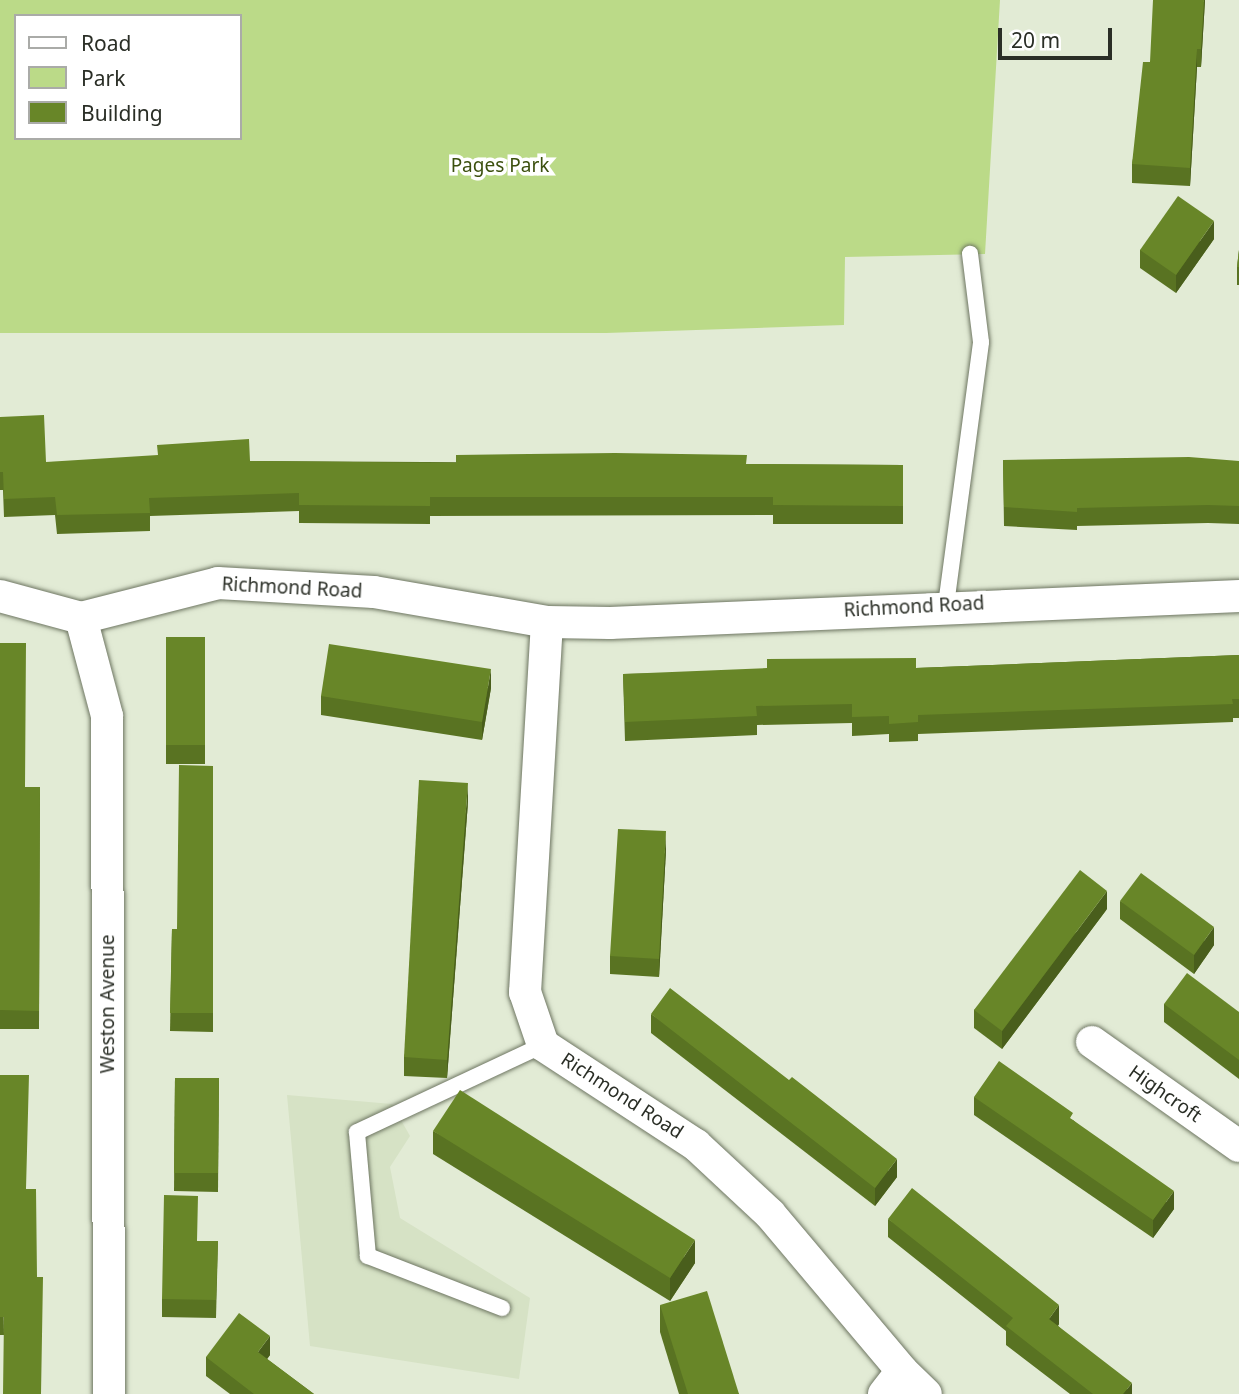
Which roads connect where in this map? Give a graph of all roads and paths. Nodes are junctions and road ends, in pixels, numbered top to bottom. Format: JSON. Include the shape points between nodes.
{"nodes":[{"id":1,"x":970,"y":254,"type":"dead end"},
{"id":2,"x":0,"y":596,"type":"edge"},
{"id":3,"x":1239,"y":596,"type":"edge"},
{"id":4,"x":946,"y":605,"type":"junction"},
{"id":5,"x":81,"y":618,"type":"junction"},
{"id":6,"x":547,"y":622,"type":"junction"},
{"id":7,"x":1092,"y":1042,"type":"dead end"},
{"id":8,"x":543,"y":1045,"type":"junction"},
{"id":9,"x":1239,"y":1146,"type":"edge"},
{"id":10,"x":502,"y":1308,"type":"dead end"},
{"id":11,"x":893,"y":1383,"type":"edge"},
{"id":12,"x":116,"y":1388,"type":"edge"},
{"id":13,"x":926,"y":1394,"type":"edge"}],
"edges":[{"from":1,"to":4,"type":"lane","via":[[981,342]]},
{"from":2,"to":5,"type":"street","name":"Richmond Road"},
{"from":3,"to":4,"type":"street","name":"Richmond Road"},
{"from":4,"to":6,"type":"street","name":"Richmond Road","via":[[610,623]]},
{"from":5,"to":6,"type":"street","name":"Richmond Road","via":[[218,583],[374,592]]},
{"from":5,"to":12,"type":"street","name":"Weston Avenue","via":[[107,716]]},
{"from":6,"to":8,"type":"street","name":"Richmond Road","via":[[525,992]]},
{"from":7,"to":9,"type":"street","name":"Highcroft"},
{"from":8,"to":10,"type":"lane","via":[[357,1132],[368,1256]]},
{"from":8,"to":11,"type":"street","name":"Richmond Road","via":[[696,1145],[770,1214]]},
{"from":11,"to":13,"type":"street","name":"Richmond Road"}]}
